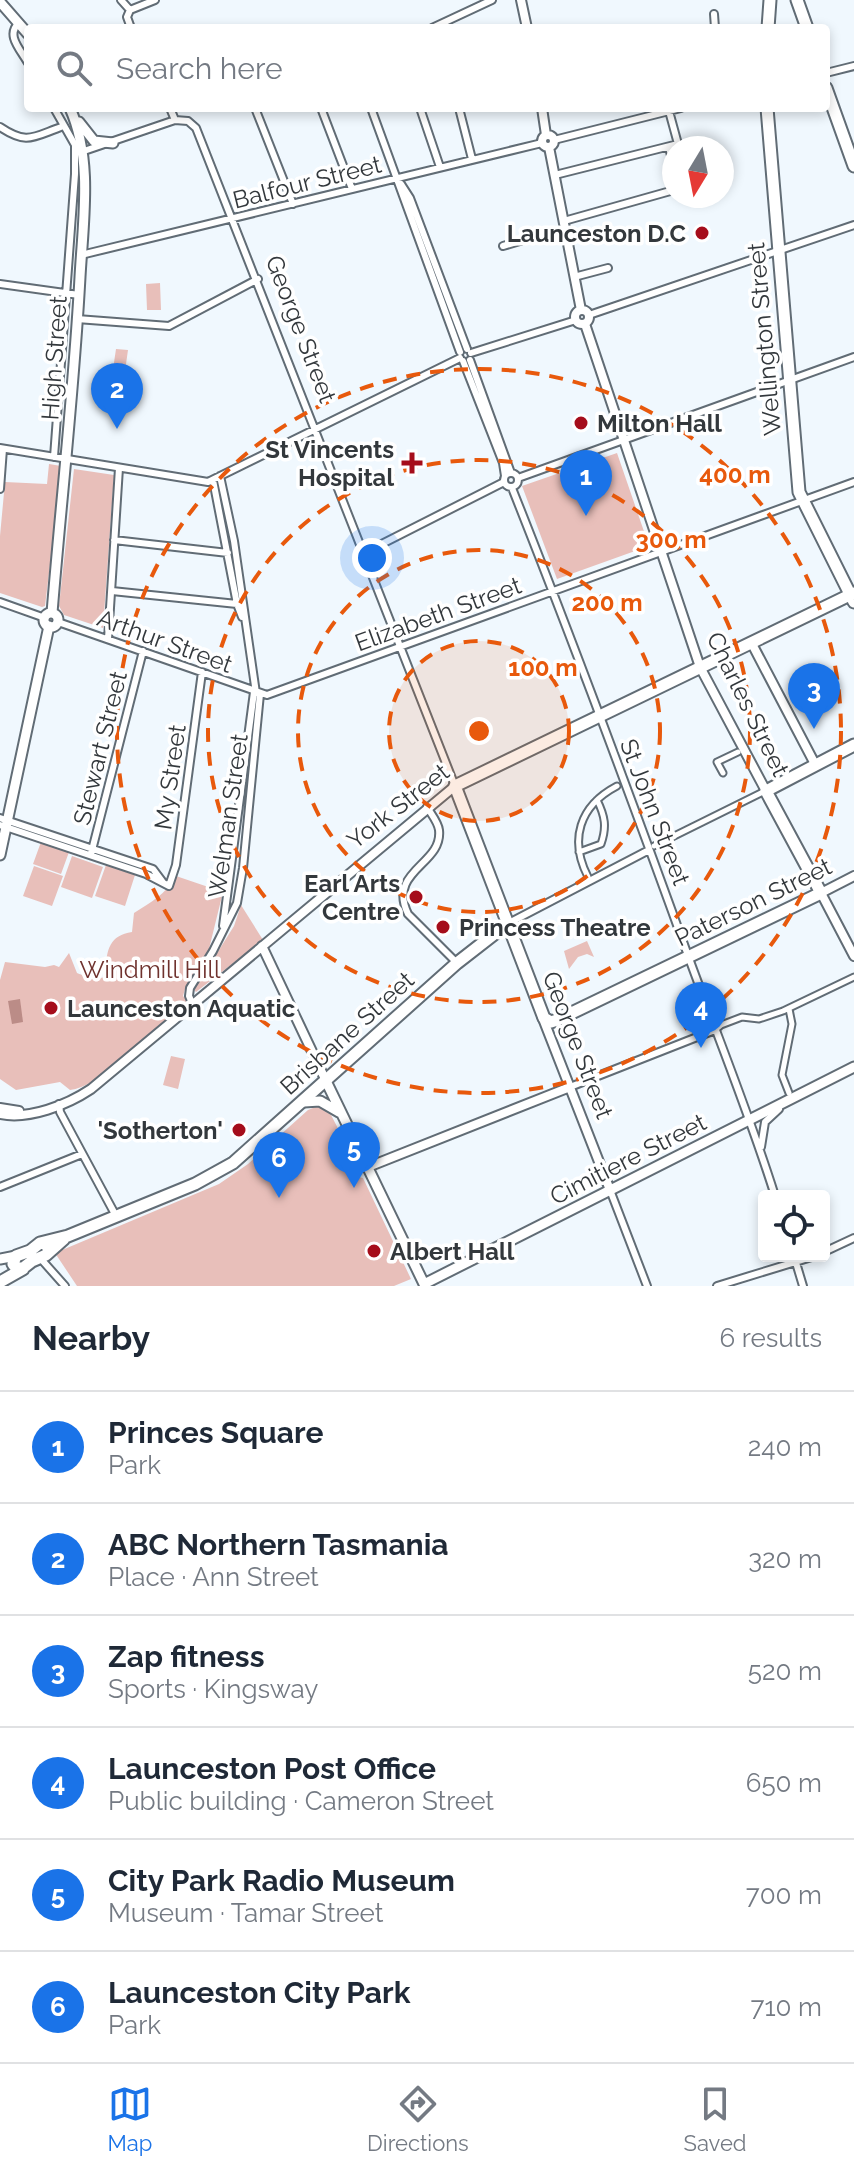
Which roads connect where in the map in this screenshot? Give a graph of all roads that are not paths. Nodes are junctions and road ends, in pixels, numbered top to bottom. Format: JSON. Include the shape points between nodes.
{"nodes":[{"id":1,"x":121,"y":0,"type":"edge"},
{"id":2,"x":155,"y":0,"type":"edge"},
{"id":3,"x":492,"y":0,"type":"edge"},
{"id":4,"x":521,"y":0,"type":"edge"},
{"id":5,"x":770,"y":0,"type":"edge"},
{"id":6,"x":797,"y":0,"type":"edge"},
{"id":7,"x":0,"y":1,"type":"edge"},
{"id":8,"x":130,"y":10,"type":"junction"},
{"id":9,"x":714,"y":14,"type":"dead end"},
{"id":10,"x":19,"y":23,"type":"junction"},
{"id":11,"x":130,"y":24,"type":"edge"},
{"id":12,"x":441,"y":24,"type":"edge"},
{"id":13,"x":526,"y":24,"type":"edge"},
{"id":14,"x":715,"y":24,"type":"edge"},
{"id":15,"x":768,"y":24,"type":"edge"},
{"id":16,"x":806,"y":24,"type":"edge"},
{"id":17,"x":24,"y":29,"type":"edge"},
{"id":18,"x":24,"y":56,"type":"edge"},
{"id":19,"x":854,"y":66,"type":"edge"},
{"id":20,"x":830,"y":72,"type":"edge"},
{"id":21,"x":830,"y":99,"type":"edge"},
{"id":22,"x":56,"y":112,"type":"edge"},
{"id":23,"x":72,"y":112,"type":"edge"},
{"id":24,"x":172,"y":112,"type":"edge"},
{"id":25,"x":257,"y":112,"type":"edge"},
{"id":26,"x":323,"y":112,"type":"edge"},
{"id":27,"x":373,"y":112,"type":"edge"},
{"id":28,"x":421,"y":112,"type":"edge"},
{"id":29,"x":460,"y":112,"type":"edge"},
{"id":30,"x":543,"y":112,"type":"edge"},
{"id":31,"x":665,"y":112,"type":"edge"},
{"id":32,"x":669,"y":112,"type":"edge"},
{"id":33,"x":767,"y":112,"type":"edge"},
{"id":34,"x":175,"y":120,"type":"junction"},
{"id":35,"x":64,"y":126,"type":"junction"},
{"id":36,"x":0,"y":127,"type":"edge"},
{"id":37,"x":676,"y":136,"type":"edge"},
{"id":38,"x":548,"y":141,"type":"junction"},
{"id":39,"x":113,"y":143,"type":"junction"},
{"id":40,"x":662,"y":149,"type":"edge"},
{"id":41,"x":84,"y":151,"type":"junction"},
{"id":42,"x":472,"y":159,"type":"junction"},
{"id":43,"x":854,"y":166,"type":"edge"},
{"id":44,"x":440,"y":167,"type":"junction"},
{"id":45,"x":555,"y":175,"type":"junction"},
{"id":46,"x":398,"y":177,"type":"junction"},
{"id":47,"x":352,"y":189,"type":"junction"},
{"id":48,"x":662,"y":193,"type":"edge"},
{"id":49,"x":293,"y":204,"type":"junction"},
{"id":50,"x":234,"y":219,"type":"junction"},
{"id":51,"x":564,"y":221,"type":"junction"},
{"id":52,"x":854,"y":225,"type":"edge"},
{"id":53,"x":520,"y":241,"type":"dead end"},
{"id":54,"x":503,"y":246,"type":"dead end"},
{"id":55,"x":779,"y":251,"type":"junction"},
{"id":56,"x":81,"y":255,"type":"junction"},
{"id":57,"x":608,"y":268,"type":"dead end"},
{"id":58,"x":574,"y":277,"type":"junction"},
{"id":59,"x":258,"y":279,"type":"junction"},
{"id":60,"x":0,"y":284,"type":"edge"},
{"id":61,"x":66,"y":293,"type":"junction"},
{"id":62,"x":79,"y":295,"type":"junction"},
{"id":63,"x":583,"y":317,"type":"junction"},
{"id":64,"x":77,"y":319,"type":"junction"},
{"id":65,"x":465,"y":356,"type":"junction"},
{"id":66,"x":854,"y":357,"type":"edge"},
{"id":67,"x":789,"y":380,"type":"junction"},
{"id":68,"x":316,"y":429,"type":"junction"},
{"id":69,"x":624,"y":439,"type":"junction"},
{"id":70,"x":2,"y":448,"type":"edge"},
{"id":71,"x":54,"y":457,"type":"junction"},
{"id":72,"x":68,"y":459,"type":"junction"},
{"id":73,"x":119,"y":468,"type":"junction"},
{"id":74,"x":220,"y":476,"type":"junction"},
{"id":75,"x":509,"y":477,"type":"junction"},
{"id":76,"x":213,"y":480,"type":"junction"},
{"id":77,"x":854,"y":482,"type":"edge"},
{"id":78,"x":0,"y":489,"type":"edge"},
{"id":79,"x":802,"y":501,"type":"junction"},
{"id":80,"x":114,"y":540,"type":"junction"},
{"id":81,"x":662,"y":551,"type":"junction"},
{"id":82,"x":228,"y":553,"type":"junction"},
{"id":83,"x":364,"y":553,"type":"junction"},
{"id":84,"x":112,"y":591,"type":"junction"},
{"id":85,"x":553,"y":591,"type":"junction"},
{"id":86,"x":853,"y":596,"type":"edge"},
{"id":87,"x":0,"y":602,"type":"edge"},
{"id":88,"x":237,"y":604,"type":"junction"},
{"id":89,"x":51,"y":620,"type":"junction"},
{"id":90,"x":246,"y":629,"type":"junction"},
{"id":91,"x":108,"y":639,"type":"junction"},
{"id":92,"x":751,"y":642,"type":"junction"},
{"id":93,"x":401,"y":647,"type":"junction"},
{"id":94,"x":143,"y":651,"type":"junction"},
{"id":95,"x":700,"y":667,"type":"junction"},
{"id":96,"x":202,"y":672,"type":"junction"},
{"id":97,"x":257,"y":693,"type":"junction"},
{"id":98,"x":599,"y":717,"type":"junction"},
{"id":99,"x":854,"y":745,"type":"edge"},
{"id":100,"x":738,"y":752,"type":"dead end"},
{"id":101,"x":815,"y":764,"type":"junction"},
{"id":102,"x":723,"y":773,"type":"dead end"},
{"id":103,"x":455,"y":786,"type":"junction"},
{"id":104,"x":617,"y":786,"type":"dead end"},
{"id":105,"x":766,"y":791,"type":"junction"},
{"id":106,"x":597,"y":800,"type":"junction"},
{"id":107,"x":427,"y":807,"type":"junction"},
{"id":108,"x":8,"y":823,"type":"edge"},
{"id":109,"x":652,"y":848,"type":"junction"},
{"id":110,"x":92,"y":852,"type":"junction"},
{"id":111,"x":579,"y":852,"type":"junction"},
{"id":112,"x":0,"y":855,"type":"edge"},
{"id":113,"x":854,"y":876,"type":"edge"},
{"id":114,"x":588,"y":877,"type":"dead end"},
{"id":115,"x":821,"y":893,"type":"junction"},
{"id":116,"x":507,"y":924,"type":"junction"},
{"id":117,"x":262,"y":946,"type":"junction"},
{"id":118,"x":854,"y":956,"type":"edge"},
{"id":119,"x":689,"y":958,"type":"junction"},
{"id":120,"x":457,"y":963,"type":"junction"},
{"id":121,"x":854,"y":977,"type":"edge"},
{"id":122,"x":192,"y":1003,"type":"junction"},
{"id":123,"x":789,"y":1009,"type":"junction"},
{"id":124,"x":542,"y":1015,"type":"junction"},
{"id":125,"x":557,"y":1020,"type":"junction"},
{"id":126,"x":715,"y":1030,"type":"junction"},
{"id":127,"x":551,"y":1039,"type":"junction"},
{"id":128,"x":854,"y":1067,"type":"edge"},
{"id":129,"x":326,"y":1081,"type":"junction"},
{"id":130,"x":570,"y":1087,"type":"junction"},
{"id":131,"x":788,"y":1097,"type":"junction"},
{"id":132,"x":304,"y":1102,"type":"junction"},
{"id":133,"x":59,"y":1104,"type":"junction"},
{"id":134,"x":0,"y":1108,"type":"edge"},
{"id":135,"x":0,"y":1114,"type":"edge"},
{"id":136,"x":344,"y":1117,"type":"junction"},
{"id":137,"x":751,"y":1120,"type":"junction"},
{"id":138,"x":760,"y":1150,"type":"junction"},
{"id":139,"x":82,"y":1154,"type":"junction"},
{"id":140,"x":368,"y":1167,"type":"junction"},
{"id":141,"x":0,"y":1187,"type":"edge"},
{"id":142,"x":610,"y":1190,"type":"junction"},
{"id":143,"x":773,"y":1190,"type":"edge"},
{"id":144,"x":116,"y":1216,"type":"junction"},
{"id":145,"x":854,"y":1238,"type":"edge"},
{"id":146,"x":830,"y":1249,"type":"edge"},
{"id":147,"x":44,"y":1252,"type":"junction"},
{"id":148,"x":0,"y":1261,"type":"edge"},
{"id":149,"x":789,"y":1262,"type":"edge"},
{"id":150,"x":796,"y":1262,"type":"edge"},
{"id":151,"x":16,"y":1263,"type":"junction"},
{"id":152,"x":57,"y":1275,"type":"junction"},
{"id":153,"x":0,"y":1282,"type":"edge"},
{"id":154,"x":423,"y":1285,"type":"edge"},
{"id":155,"x":65,"y":1286,"type":"edge"},
{"id":156,"x":647,"y":1286,"type":"edge"},
{"id":157,"x":717,"y":1286,"type":"edge"},
{"id":158,"x":803,"y":1286,"type":"edge"}],
"edges":[{"from":1,"to":8,"type":"street"},
{"from":2,"to":8,"type":"street"},
{"from":3,"to":12,"type":"street"},
{"from":4,"to":13,"type":"street"},
{"from":5,"to":15,"type":"highway"},
{"from":6,"to":16,"type":"highway"},
{"from":7,"to":10,"type":"main road"},
{"from":8,"to":11,"type":"street"},
{"from":9,"to":14,"type":"street"},
{"from":10,"to":17,"type":"main road"},
{"from":10,"to":18,"type":"street","via":[[12,35]]},
{"from":19,"to":20,"type":"street"},
{"from":21,"to":43,"type":"highway"},
{"from":22,"to":35,"type":"street","name":"High Street"},
{"from":23,"to":39,"type":"main road","via":[[94,141]]},
{"from":23,"to":41,"type":"main road","name":"High Street"},
{"from":24,"to":34,"type":"street"},
{"from":25,"to":49,"type":"street"},
{"from":26,"to":47,"type":"street"},
{"from":27,"to":46,"type":"street"},
{"from":28,"to":44,"type":"street"},
{"from":29,"to":42,"type":"street"},
{"from":30,"to":38,"type":"street","name":"Charles Street"},
{"from":31,"to":38,"type":"street","name":"Balfour Street"},
{"from":32,"to":37,"type":"street"},
{"from":33,"to":55,"type":"highway","name":"Wellington Street"},
{"from":34,"to":39,"type":"street"},
{"from":34,"to":50,"type":"street","name":"George Street","via":[[196,128]]},
{"from":35,"to":36,"type":"street","via":[[24,139]]},
{"from":35,"to":61,"type":"street","name":"High Street","via":[[74,142],[75,162]]},
{"from":38,"to":42,"type":"street","name":"Balfour Street"},
{"from":38,"to":45,"type":"street","name":"Charles Street"},
{"from":39,"to":41,"type":"street"},
{"from":40,"to":45,"type":"street"},
{"from":41,"to":56,"type":"main road","name":"High Street"},
{"from":42,"to":44,"type":"street","name":"Balfour Street"},
{"from":44,"to":46,"type":"street","name":"Balfour Street"},
{"from":45,"to":51,"type":"street","name":"Charles Street"},
{"from":46,"to":47,"type":"street","name":"Balfour Street"},
{"from":46,"to":65,"type":"street"},
{"from":47,"to":49,"type":"street","name":"Balfour Street"},
{"from":48,"to":51,"type":"street"},
{"from":49,"to":50,"type":"street","name":"Balfour Street"},
{"from":50,"to":56,"type":"street","name":"Balfour Street"},
{"from":50,"to":59,"type":"street","name":"George Street"},
{"from":51,"to":58,"type":"street","name":"Charles Street"},
{"from":52,"to":55,"type":"street"},
{"from":53,"to":54,"type":"street"},
{"from":55,"to":63,"type":"street"},
{"from":55,"to":67,"type":"highway","name":"Wellington Street"},
{"from":56,"to":62,"type":"main road","name":"High Street"},
{"from":57,"to":58,"type":"street"},
{"from":58,"to":63,"type":"street","name":"Charles Street"},
{"from":59,"to":64,"type":"street","via":[[169,326]]},
{"from":59,"to":68,"type":"street","name":"George Street"},
{"from":60,"to":61,"type":"street"},
{"from":61,"to":62,"type":"street"},
{"from":61,"to":71,"type":"street","name":"High Street"},
{"from":62,"to":64,"type":"main road","name":"High Street"},
{"from":63,"to":65,"type":"street"},
{"from":63,"to":69,"type":"street","name":"Charles Street"},
{"from":64,"to":72,"type":"main road","name":"High Street"},
{"from":65,"to":68,"type":"street"},
{"from":65,"to":75,"type":"street"},
{"from":66,"to":67,"type":"street"},
{"from":67,"to":69,"type":"street"},
{"from":67,"to":79,"type":"highway","name":"Wellington Street"},
{"from":68,"to":74,"type":"street"},
{"from":68,"to":83,"type":"street","name":"George Street"},
{"from":69,"to":75,"type":"street"},
{"from":69,"to":81,"type":"street","name":"Charles Street"},
{"from":70,"to":71,"type":"street"},
{"from":70,"to":78,"type":"street"},
{"from":71,"to":72,"type":"street"},
{"from":72,"to":73,"type":"street"},
{"from":72,"to":89,"type":"main road","name":"High Street"},
{"from":73,"to":76,"type":"street"},
{"from":73,"to":80,"type":"street"},
{"from":74,"to":76,"type":"street"},
{"from":74,"to":90,"type":"street","name":"Welman Street"},
{"from":75,"to":83,"type":"street"},
{"from":75,"to":85,"type":"street","name":"St John Street"},
{"from":76,"to":82,"type":"street","name":"Welman Street"},
{"from":77,"to":79,"type":"street","name":"Elizabeth Street"},
{"from":79,"to":81,"type":"street","name":"Elizabeth Street"},
{"from":79,"to":86,"type":"highway","name":"Wellington Street"},
{"from":80,"to":82,"type":"street"},
{"from":80,"to":84,"type":"street"},
{"from":81,"to":85,"type":"street","name":"Elizabeth Street"},
{"from":81,"to":95,"type":"street","name":"Charles Street"},
{"from":82,"to":88,"type":"street","name":"Welman Street"},
{"from":83,"to":93,"type":"street","name":"George Street"},
{"from":84,"to":88,"type":"street"},
{"from":84,"to":91,"type":"street"},
{"from":85,"to":93,"type":"street","name":"Elizabeth Street"},
{"from":85,"to":98,"type":"street","name":"St John Street"},
{"from":86,"to":92,"type":"highway","name":"York Street"},
{"from":87,"to":89,"type":"street","name":"Arthur Street"},
{"from":88,"to":90,"type":"street","name":"Welman Street"},
{"from":89,"to":91,"type":"street","name":"Arthur Street"},
{"from":89,"to":108,"type":"main road","name":"High Street"},
{"from":90,"to":97,"type":"street","name":"Welman Street"},
{"from":91,"to":94,"type":"street","name":"Arthur Street"},
{"from":92,"to":95,"type":"highway","name":"York Street"},
{"from":92,"to":101,"type":"street"},
{"from":93,"to":97,"type":"street","name":"Elizabeth Street","via":[[287,688]]},
{"from":93,"to":103,"type":"street","name":"George Street"},
{"from":94,"to":96,"type":"street","name":"Arthur Street"},
{"from":94,"to":110,"type":"street","name":"Stewart Street"},
{"from":95,"to":98,"type":"highway","name":"York Street"},
{"from":95,"to":105,"type":"street","name":"Charles Street"},
{"from":96,"to":97,"type":"street","name":"Arthur Street"},
{"from":96,"to":110,"type":"street","name":"My Street","via":[[176,865],[167,885],[157,872]]},
{"from":97,"to":122,"type":"street","name":"Welman Street","via":[[238,895],[190,988]]},
{"from":98,"to":103,"type":"highway","name":"York Street"},
{"from":98,"to":109,"type":"street","name":"St John Street"},
{"from":99,"to":101,"type":"highway"},
{"from":100,"to":102,"type":"street","via":[[717,762]]},
{"from":101,"to":105,"type":"highway"},
{"from":103,"to":107,"type":"street","name":"York Street"},
{"from":103,"to":116,"type":"highway","name":"George Street"},
{"from":104,"to":106,"type":"street"},
{"from":105,"to":109,"type":"street"},
{"from":105,"to":115,"type":"highway","name":"Charles Street"},
{"from":106,"to":111,"type":"street","via":[[578,831]]},
{"from":106,"to":111,"type":"street","via":[[606,825],[601,844]]},
{"from":107,"to":117,"type":"street","name":"York Street"},
{"from":107,"to":120,"type":"street","via":[[439,834],[429,856],[406,882],[404,907]]},
{"from":108,"to":110,"type":"street"},
{"from":108,"to":112,"type":"main road","name":"High Street"},
{"from":109,"to":116,"type":"street","name":"Brisbane Street"},
{"from":109,"to":119,"type":"street","name":"St John Street"},
{"from":111,"to":114,"type":"street"},
{"from":113,"to":115,"type":"street","name":"Paterson Street"},
{"from":115,"to":118,"type":"street","name":"Charles Street"},
{"from":115,"to":119,"type":"highway","name":"Paterson Street"},
{"from":116,"to":120,"type":"highway","name":"Brisbane Street"},
{"from":116,"to":124,"type":"highway","name":"George Street"},
{"from":117,"to":122,"type":"street","name":"York Street"},
{"from":117,"to":129,"type":"street"},
{"from":119,"to":125,"type":"highway","name":"Paterson Street"},
{"from":119,"to":126,"type":"street","name":"St John Street"},
{"from":120,"to":129,"type":"highway","name":"Brisbane Street"},
{"from":121,"to":123,"type":"street"},
{"from":122,"to":133,"type":"street","name":"York Street","via":[[100,1082]]},
{"from":123,"to":126,"type":"street","via":[[759,1019],[742,1017]]},
{"from":123,"to":131,"type":"street","via":[[792,1024],[782,1075]]},
{"from":124,"to":125,"type":"highway"},
{"from":124,"to":127,"type":"street","name":"George Street"},
{"from":125,"to":127,"type":"street"},
{"from":126,"to":130,"type":"street"},
{"from":126,"to":137,"type":"street","name":"St John Street"},
{"from":127,"to":130,"type":"street","name":"George Street"},
{"from":128,"to":131,"type":"main road","name":"Cimitiere Street"},
{"from":129,"to":132,"type":"highway","name":"Brisbane Street"},
{"from":129,"to":136,"type":"main road"},
{"from":130,"to":140,"type":"street"},
{"from":130,"to":142,"type":"street","name":"George Street"},
{"from":131,"to":137,"type":"main road","name":"Cimitiere Street"},
{"from":131,"to":138,"type":"street","via":[[765,1122]]},
{"from":132,"to":136,"type":"main road","via":[[316,1099]]},
{"from":132,"to":144,"type":"highway","name":"Brisbane Street","via":[[221,1171]]},
{"from":133,"to":134,"type":"street","name":"York Street","via":[[22,1111]]},
{"from":133,"to":135,"type":"street","name":"York Street","via":[[26,1115]]},
{"from":133,"to":139,"type":"street"},
{"from":136,"to":140,"type":"main road"},
{"from":137,"to":138,"type":"street","name":"St John Street"},
{"from":137,"to":142,"type":"main road","name":"Cimitiere Street"},
{"from":138,"to":143,"type":"street","name":"St John Street"},
{"from":139,"to":141,"type":"street"},
{"from":139,"to":144,"type":"street"},
{"from":140,"to":154,"type":"main road"},
{"from":142,"to":154,"type":"main road","name":"Cimitiere Street"},
{"from":142,"to":156,"type":"street","name":"George Street"},
{"from":144,"to":147,"type":"highway","name":"Brisbane Street"},
{"from":145,"to":146,"type":"street"},
{"from":147,"to":151,"type":"highway","name":"Brisbane Street"},
{"from":147,"to":152,"type":"street"},
{"from":147,"to":152,"type":"street","via":[[43,1261]]},
{"from":148,"to":151,"type":"main road"},
{"from":149,"to":157,"type":"street"},
{"from":150,"to":158,"type":"street"},
{"from":151,"to":153,"type":"highway","name":"Brisbane Street"},
{"from":152,"to":155,"type":"street"}]}
